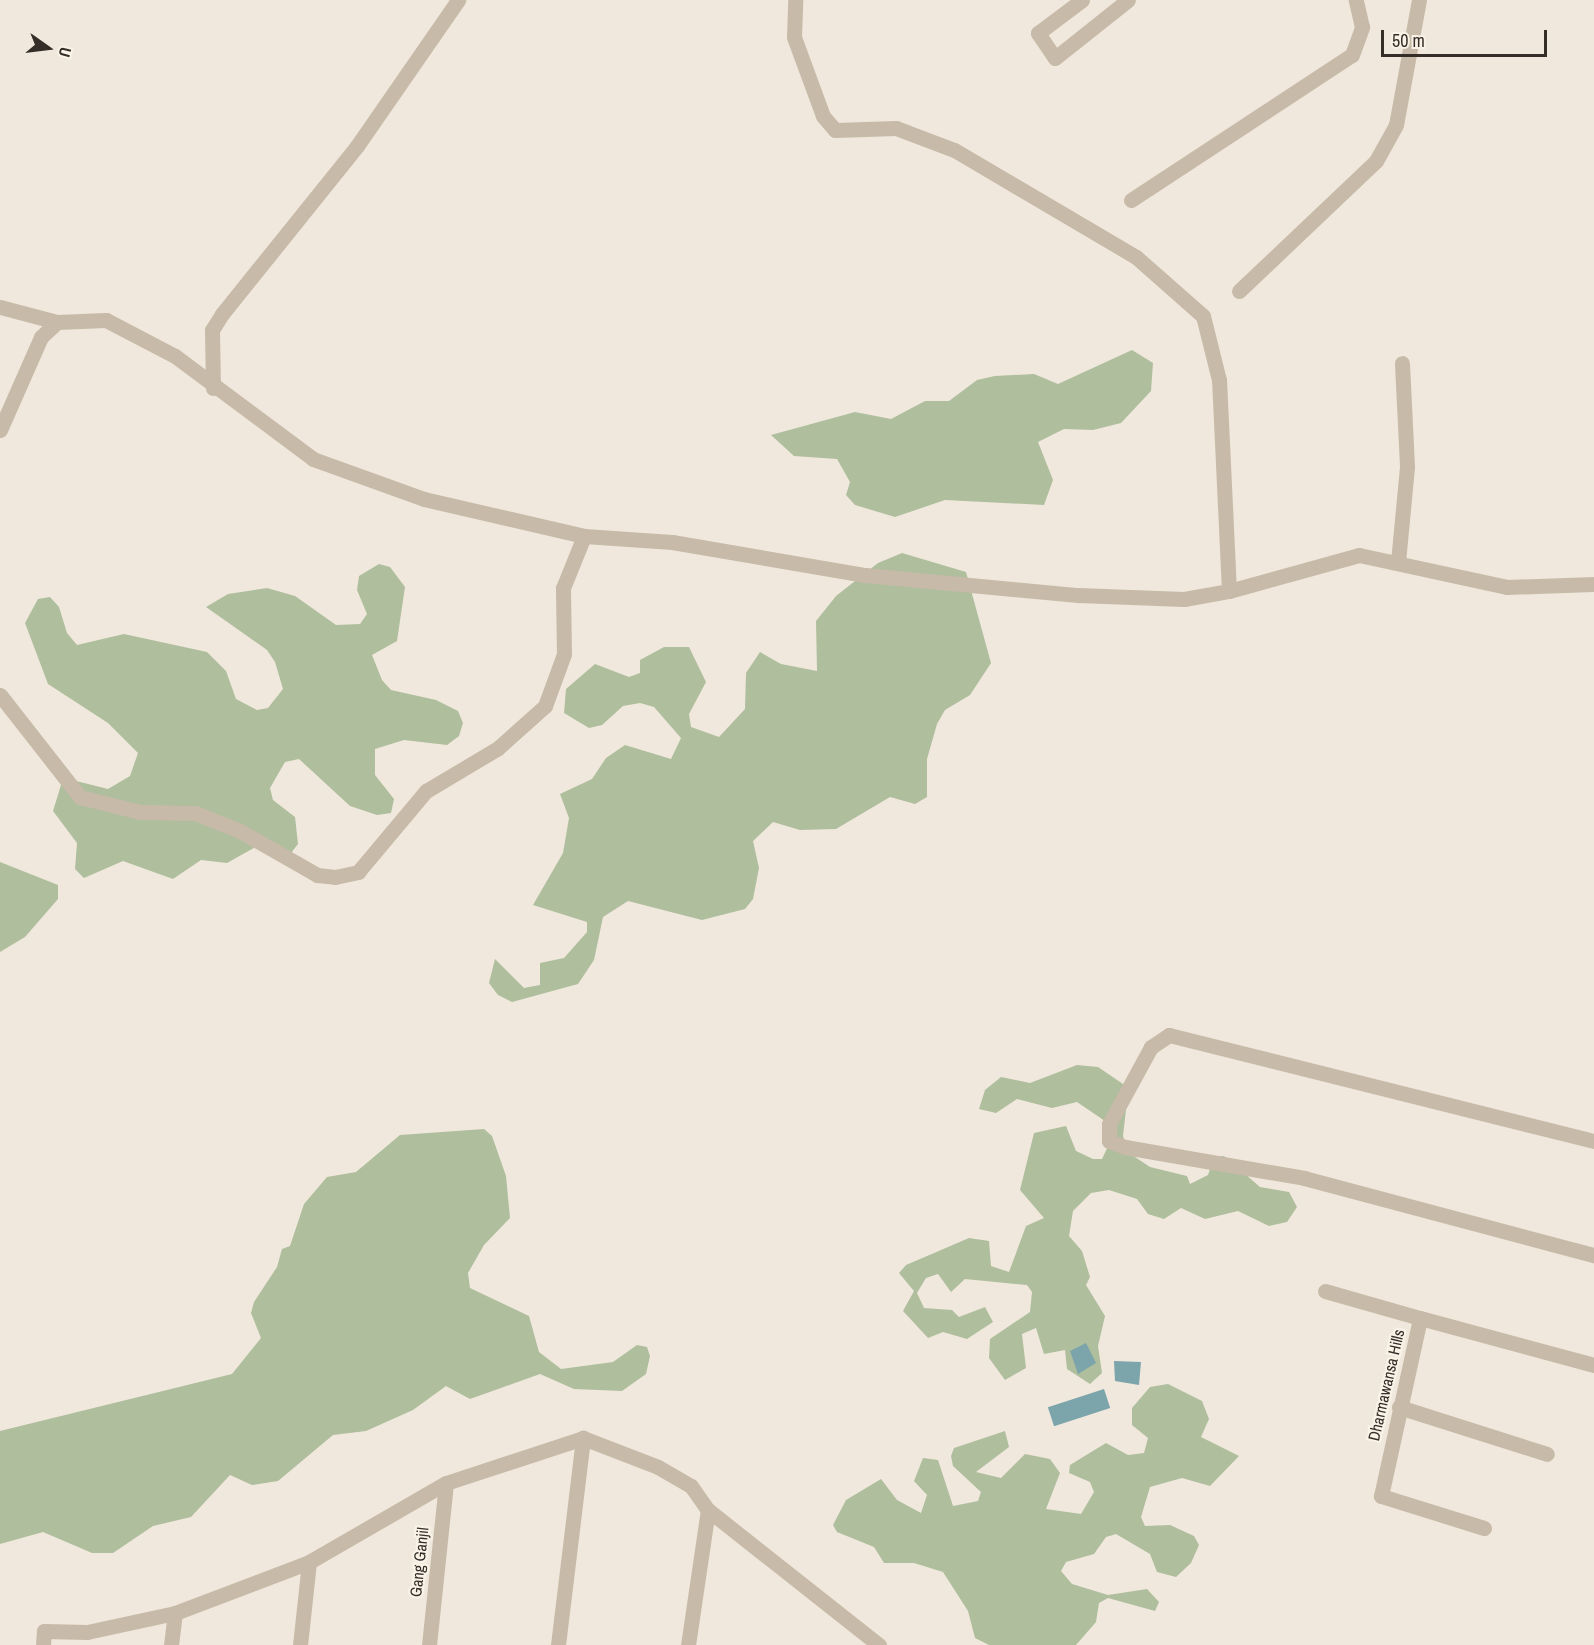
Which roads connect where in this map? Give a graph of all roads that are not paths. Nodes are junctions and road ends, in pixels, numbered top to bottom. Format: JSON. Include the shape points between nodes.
{"nodes":[{"id":1,"x":458,"y":0,"type":"edge"},
{"id":2,"x":795,"y":0,"type":"edge"},
{"id":3,"x":1082,"y":0,"type":"edge"},
{"id":4,"x":1128,"y":0,"type":"edge"},
{"id":5,"x":1356,"y":0,"type":"edge"},
{"id":6,"x":1419,"y":0,"type":"edge"},
{"id":7,"x":1131,"y":200,"type":"dead end"},
{"id":8,"x":1239,"y":291,"type":"dead end"},
{"id":9,"x":0,"y":307,"type":"edge"},
{"id":10,"x":57,"y":322,"type":"junction"},
{"id":11,"x":1402,"y":363,"type":"dead end"},
{"id":12,"x":213,"y":388,"type":"junction"},
{"id":13,"x":0,"y":430,"type":"edge"},
{"id":14,"x":584,"y":536,"type":"junction"},
{"id":15,"x":1398,"y":562,"type":"junction"},
{"id":16,"x":1594,"y":584,"type":"edge"},
{"id":17,"x":1229,"y":591,"type":"junction"},
{"id":18,"x":0,"y":695,"type":"edge"},
{"id":19,"x":1594,"y":1141,"type":"edge"},
{"id":20,"x":1594,"y":1256,"type":"edge"},
{"id":21,"x":1325,"y":1291,"type":"dead end"},
{"id":22,"x":1420,"y":1318,"type":"junction"},
{"id":23,"x":1594,"y":1365,"type":"edge"},
{"id":24,"x":1399,"y":1407,"type":"junction"},
{"id":25,"x":583,"y":1438,"type":"junction"},
{"id":26,"x":1547,"y":1454,"type":"dead end"},
{"id":27,"x":446,"y":1483,"type":"junction"},
{"id":28,"x":708,"y":1510,"type":"junction"},
{"id":29,"x":1484,"y":1528,"type":"dead end"},
{"id":30,"x":309,"y":1562,"type":"junction"},
{"id":31,"x":175,"y":1613,"type":"junction"},
{"id":32,"x":43,"y":1645,"type":"edge"},
{"id":33,"x":171,"y":1645,"type":"edge"},
{"id":34,"x":300,"y":1645,"type":"edge"},
{"id":35,"x":429,"y":1645,"type":"edge"},
{"id":36,"x":558,"y":1645,"type":"edge"},
{"id":37,"x":688,"y":1645,"type":"edge"},
{"id":38,"x":879,"y":1645,"type":"edge"}],
"edges":[{"from":1,"to":12,"type":"street","via":[[357,146],[212,330]]},
{"from":2,"to":17,"type":"street","via":[[794,37],[823,117],[835,130],[896,128],[954,150],[1136,257],[1203,316],[1219,380]]},
{"from":3,"to":4,"type":"street","via":[[1038,33],[1055,58]]},
{"from":5,"to":7,"type":"street","via":[[1362,27],[1352,55]]},
{"from":6,"to":8,"type":"street","via":[[1396,125],[1376,161]]},
{"from":9,"to":10,"type":"street"},
{"from":10,"to":12,"type":"street","via":[[106,320],[130,329]]},
{"from":10,"to":13,"type":"street","via":[[41,337]]},
{"from":11,"to":15,"type":"street","via":[[1407,466]]},
{"from":12,"to":14,"type":"street","via":[[313,459],[424,499]]},
{"from":14,"to":17,"type":"street","via":[[672,542],[866,575],[1078,595],[1184,599]]},
{"from":14,"to":18,"type":"street","via":[[563,588],[564,654],[545,706],[498,748],[426,791],[358,872],[348,876],[317,875],[240,831],[195,813],[140,812],[80,796]]},
{"from":15,"to":16,"type":"street","via":[[1507,586]]},
{"from":15,"to":17,"type":"street","via":[[1359,555]]},
{"from":19,"to":20,"type":"street","via":[[1169,1035],[1151,1047],[1109,1124],[1109,1142],[1125,1147],[1304,1178]]},
{"from":21,"to":22,"type":"street"},
{"from":22,"to":23,"type":"street","name":"Dharmawansa Hills"},
{"from":22,"to":24,"type":"street","name":"Dharmawansa Hills"},
{"from":24,"to":26,"type":"street"},
{"from":24,"to":29,"type":"street","name":"Dharmawansa Hills","via":[[1381,1496]]},
{"from":25,"to":27,"type":"street"},
{"from":25,"to":28,"type":"street","via":[[658,1467],[690,1486]]},
{"from":25,"to":36,"type":"street"},
{"from":27,"to":30,"type":"street"},
{"from":27,"to":35,"type":"street","name":"Gang Ganjil"},
{"from":28,"to":37,"type":"street"},
{"from":28,"to":38,"type":"street"},
{"from":30,"to":31,"type":"street"},
{"from":30,"to":34,"type":"street"},
{"from":31,"to":32,"type":"street","via":[[87,1632],[44,1631]]},
{"from":31,"to":33,"type":"street"}]}
